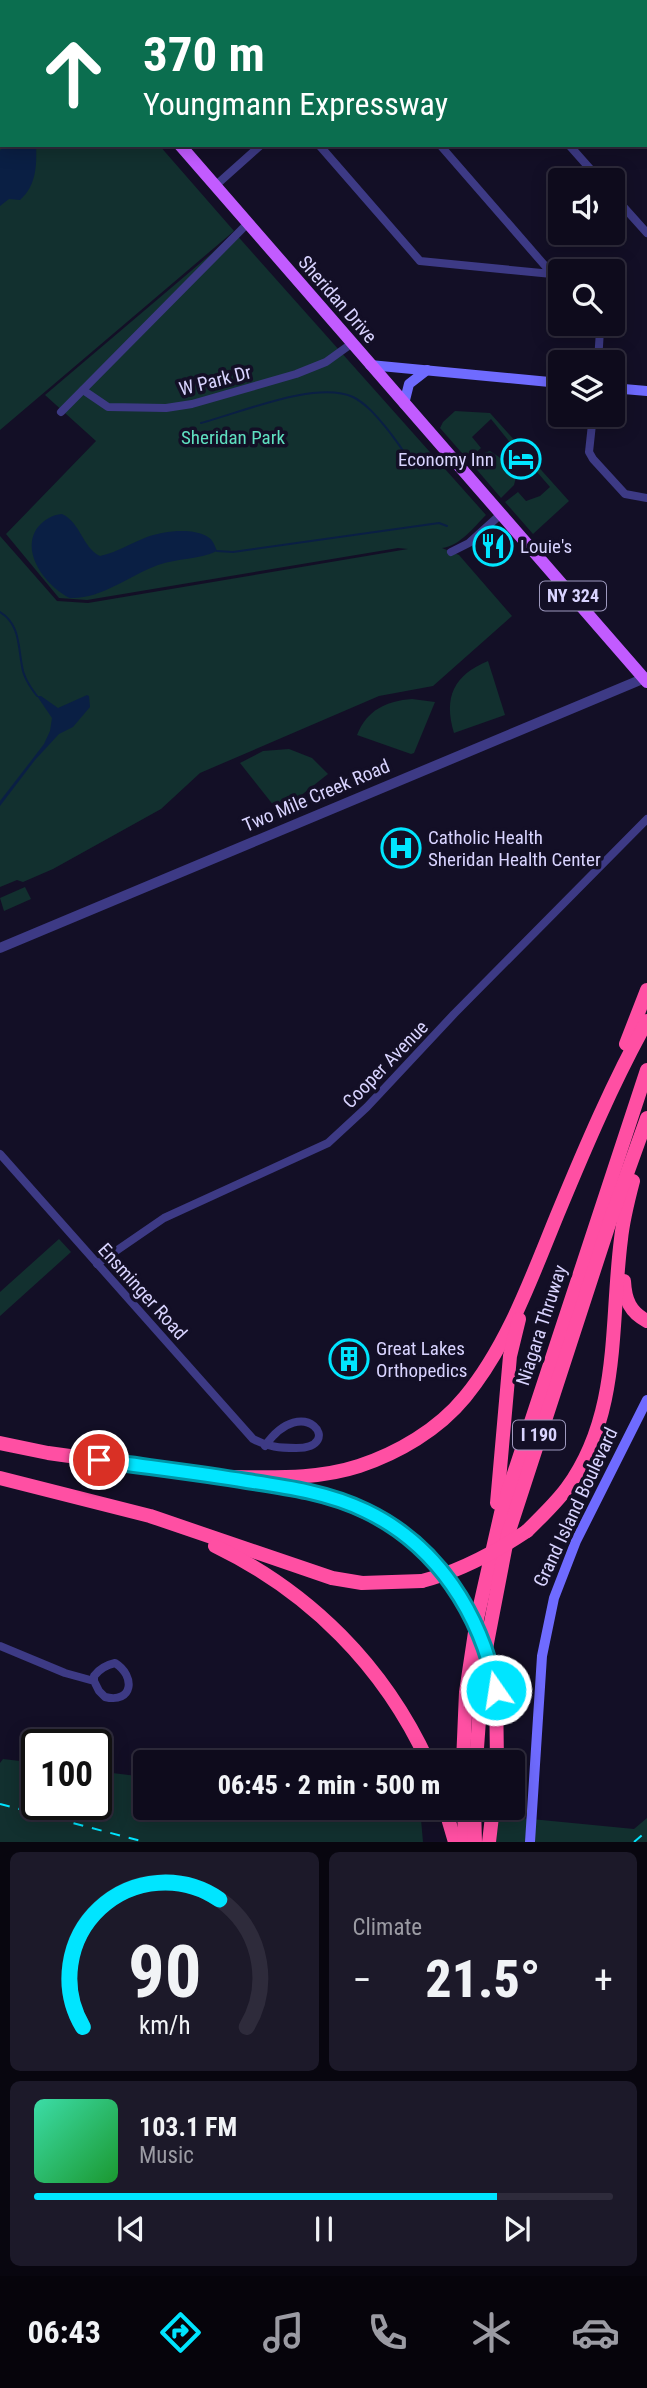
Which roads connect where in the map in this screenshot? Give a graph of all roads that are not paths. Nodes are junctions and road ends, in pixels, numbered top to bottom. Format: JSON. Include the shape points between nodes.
{"nodes":[{"id":1,"x":182,"y":147,"type":"edge"},
{"id":2,"x":259,"y":147,"type":"edge"},
{"id":3,"x":321,"y":147,"type":"edge"},
{"id":4,"x":442,"y":147,"type":"edge"},
{"id":5,"x":571,"y":147,"type":"edge"},
{"id":6,"x":589,"y":168,"type":"edge"},
{"id":7,"x":215,"y":186,"type":"junction"},
{"id":8,"x":625,"y":208,"type":"edge"},
{"id":9,"x":248,"y":223,"type":"junction"},
{"id":10,"x":647,"y":233,"type":"edge"},
{"id":11,"x":548,"y":269,"type":"edge"},
{"id":12,"x":548,"y":274,"type":"edge"},
{"id":13,"x":351,"y":344,"type":"junction"},
{"id":14,"x":370,"y":365,"type":"junction"},
{"id":15,"x":427,"y":370,"type":"junction"},
{"id":16,"x":548,"y":382,"type":"edge"},
{"id":17,"x":625,"y":389,"type":"edge"},
{"id":18,"x":83,"y":390,"type":"junction"},
{"id":19,"x":647,"y":391,"type":"edge"},
{"id":20,"x":404,"y":404,"type":"junction"},
{"id":21,"x":61,"y":412,"type":"dead end"},
{"id":22,"x":592,"y":427,"type":"edge"},
{"id":23,"x":647,"y":498,"type":"edge"},
{"id":24,"x":502,"y":514,"type":"junction"},
{"id":25,"x":451,"y":552,"type":"dead end"},
{"id":26,"x":646,"y":679,"type":"edge"},
{"id":27,"x":647,"y":819,"type":"edge"},
{"id":28,"x":0,"y":948,"type":"edge"},
{"id":29,"x":647,"y":990,"type":"edge"},
{"id":30,"x":647,"y":1021,"type":"edge"},
{"id":31,"x":647,"y":1070,"type":"edge"},
{"id":32,"x":647,"y":1118,"type":"edge"},
{"id":33,"x":596,"y":1124,"type":"junction"},
{"id":34,"x":647,"y":1127,"type":"edge"},
{"id":35,"x":0,"y":1154,"type":"edge"},
{"id":36,"x":620,"y":1249,"type":"junction"},
{"id":37,"x":97,"y":1264,"type":"junction"},
{"id":38,"x":531,"y":1277,"type":"junction"},
{"id":39,"x":647,"y":1321,"type":"edge"},
{"id":40,"x":647,"y":1400,"type":"edge"},
{"id":41,"x":0,"y":1443,"type":"edge"},
{"id":42,"x":265,"y":1446,"type":"junction"},
{"id":43,"x":228,"y":1477,"type":"junction"},
{"id":44,"x":0,"y":1478,"type":"edge"},
{"id":45,"x":184,"y":1527,"type":"junction"},
{"id":46,"x":477,"y":1619,"type":"junction"},
{"id":47,"x":0,"y":1646,"type":"edge"},
{"id":48,"x":94,"y":1681,"type":"junction"},
{"id":49,"x":422,"y":1750,"type":"edge"},
{"id":50,"x":464,"y":1750,"type":"edge"},
{"id":51,"x":476,"y":1750,"type":"edge"},
{"id":52,"x":497,"y":1750,"type":"edge"},
{"id":53,"x":449,"y":1820,"type":"edge"},
{"id":54,"x":464,"y":1820,"type":"edge"},
{"id":55,"x":474,"y":1820,"type":"edge"},
{"id":56,"x":492,"y":1820,"type":"edge"},
{"id":57,"x":455,"y":1842,"type":"edge"},
{"id":58,"x":465,"y":1842,"type":"edge"},
{"id":59,"x":475,"y":1842,"type":"edge"},
{"id":60,"x":489,"y":1842,"type":"edge"},
{"id":61,"x":530,"y":1842,"type":"edge"}],
"edges":[{"from":1,"to":7,"type":"main road","name":"Sheridan Drive","number":"NY 324"},
{"from":2,"to":7,"type":"street"},
{"from":3,"to":12,"type":"street","via":[[420,261]]},
{"from":4,"to":11,"type":"street"},
{"from":5,"to":6,"type":"street"},
{"from":7,"to":9,"type":"main road","name":"Sheridan Drive","number":"NY 324"},
{"from":8,"to":10,"type":"street"},
{"from":9,"to":13,"type":"main road","name":"Sheridan Drive","number":"NY 324"},
{"from":9,"to":18,"type":"street"},
{"from":13,"to":14,"type":"main road","name":"Sheridan Drive","number":"NY 324"},
{"from":13,"to":18,"type":"street","name":"W Park Dr","via":[[326,362],[296,374],[192,404],[108,407]]},
{"from":14,"to":15,"type":"main road","name":"Sheridan Drive"},
{"from":14,"to":20,"type":"main road","number":"NY 324"},
{"from":15,"to":16,"type":"main road","name":"Sheridan Drive"},
{"from":15,"to":20,"type":"main road","via":[[409,384]]},
{"from":17,"to":19,"type":"main road"},
{"from":18,"to":21,"type":"street"},
{"from":20,"to":24,"type":"main road","number":"NY 324"},
{"from":22,"to":23,"type":"street","via":[[589,452],[593,459],[625,495]]},
{"from":24,"to":25,"type":"street","via":[[469,543]]},
{"from":24,"to":26,"type":"main road","number":"NY 324"},
{"from":26,"to":28,"type":"street","name":"Two Mile Creek Road"},
{"from":27,"to":37,"type":"street","name":"Cooper Avenue","via":[[328,1143],[164,1218]]},
{"from":29,"to":33,"type":"highway"},
{"from":30,"to":33,"type":"highway"},
{"from":31,"to":46,"type":"highway","name":"Niagara Thruway","number":"I 190","via":[[501,1513]]},
{"from":32,"to":51,"type":"highway","name":"Niagara Thruway","number":"I 190","via":[[509,1534],[483,1664]]},
{"from":33,"to":38,"type":"highway"},
{"from":34,"to":36,"type":"highway"},
{"from":35,"to":37,"type":"street","name":"Ensminger Road"},
{"from":36,"to":39,"type":"highway","via":[[627,1301],[634,1313]]},
{"from":36,"to":45,"type":"highway","bridge":true,"via":[[610,1379],[594,1438],[567,1489],[527,1531],[499,1549],[422,1581],[362,1583],[332,1578]]},
{"from":37,"to":42,"type":"street","name":"Ensminger Road","via":[[253,1439]]},
{"from":38,"to":43,"type":"highway","via":[[489,1363],[464,1399],[413,1441],[377,1459],[325,1475]]},
{"from":38,"to":46,"type":"highway","via":[[510,1356],[499,1496]]},
{"from":40,"to":61,"type":"main road","name":"Grand Island Boulevard","via":[[576,1541],[554,1598],[542,1656]]},
{"from":41,"to":43,"type":"highway"},
{"from":42,"to":42,"type":"street","via":[[310,1448],[316,1443],[317,1427],[300,1420],[279,1431]]},
{"from":43,"to":52,"type":"highway","bridge":true,"via":[[307,1490],[366,1511],[406,1536],[435,1562],[455,1587],[491,1663]]},
{"from":44,"to":45,"type":"highway"},
{"from":45,"to":49,"type":"highway","via":[[297,1595],[327,1621],[379,1678]]},
{"from":46,"to":50,"type":"highway","name":"Niagara Thruway","number":"I 190"},
{"from":47,"to":48,"type":"street"},
{"from":48,"to":48,"type":"street","via":[[99,1691],[112,1699],[121,1697],[130,1684],[124,1668],[116,1663],[99,1670]]},
{"from":53,"to":57,"type":"highway"},
{"from":54,"to":58,"type":"highway"},
{"from":55,"to":59,"type":"highway"},
{"from":56,"to":60,"type":"highway"}]}
